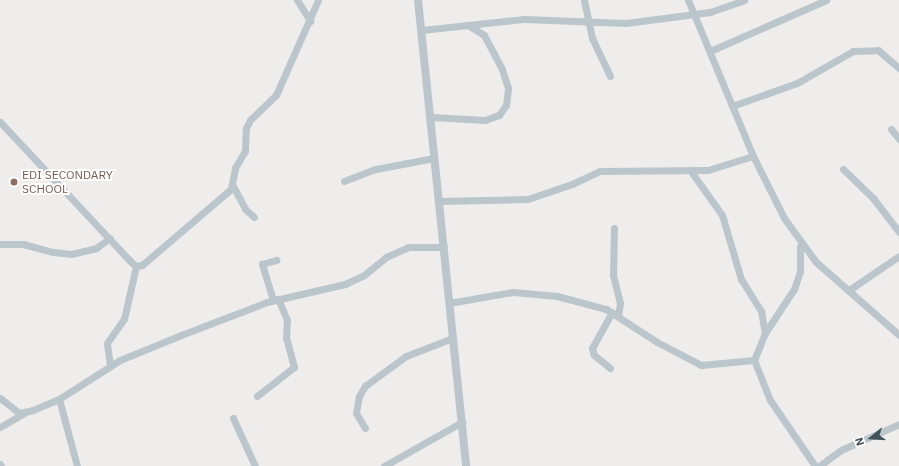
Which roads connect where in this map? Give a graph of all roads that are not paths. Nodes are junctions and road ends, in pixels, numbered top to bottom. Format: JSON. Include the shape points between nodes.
{"nodes":[{"id":1,"x":297,"y":0,"type":"edge"},
{"id":2,"x":318,"y":0,"type":"edge"},
{"id":3,"x":418,"y":0,"type":"edge"},
{"id":4,"x":584,"y":0,"type":"edge"},
{"id":5,"x":688,"y":0,"type":"edge"},
{"id":6,"x":744,"y":0,"type":"edge"},
{"id":7,"x":826,"y":0,"type":"edge"},
{"id":8,"x":693,"y":13,"type":"junction"},
{"id":9,"x":310,"y":21,"type":"junction"},
{"id":10,"x":589,"y":22,"type":"junction"},
{"id":11,"x":468,"y":25,"type":"junction"},
{"id":12,"x":422,"y":30,"type":"junction"},
{"id":13,"x":710,"y":51,"type":"junction"},
{"id":14,"x":899,"y":68,"type":"edge"},
{"id":15,"x":610,"y":76,"type":"dead end"},
{"id":16,"x":732,"y":106,"type":"junction"},
{"id":17,"x":431,"y":117,"type":"junction"},
{"id":18,"x":0,"y":122,"type":"edge"},
{"id":19,"x":890,"y":129,"type":"dead end"},
{"id":20,"x":899,"y":139,"type":"edge"},
{"id":21,"x":753,"y":156,"type":"junction"},
{"id":22,"x":434,"y":158,"type":"junction"},
{"id":23,"x":843,"y":169,"type":"dead end"},
{"id":24,"x":690,"y":170,"type":"junction"},
{"id":25,"x":344,"y":181,"type":"dead end"},
{"id":26,"x":233,"y":186,"type":"junction"},
{"id":27,"x":438,"y":201,"type":"junction"},
{"id":28,"x":254,"y":217,"type":"dead end"},
{"id":29,"x":614,"y":228,"type":"dead end"},
{"id":30,"x":899,"y":232,"type":"edge"},
{"id":31,"x":110,"y":238,"type":"junction"},
{"id":32,"x":799,"y":242,"type":"junction"},
{"id":33,"x":0,"y":244,"type":"edge"},
{"id":34,"x":444,"y":247,"type":"junction"},
{"id":35,"x":899,"y":256,"type":"edge"},
{"id":36,"x":276,"y":260,"type":"dead end"},
{"id":37,"x":136,"y":266,"type":"junction"},
{"id":38,"x":849,"y":290,"type":"junction"},
{"id":39,"x":275,"y":300,"type":"junction"},
{"id":40,"x":449,"y":303,"type":"junction"},
{"id":41,"x":615,"y":313,"type":"junction"},
{"id":42,"x":765,"y":333,"type":"junction"},
{"id":43,"x":899,"y":335,"type":"edge"},
{"id":44,"x":453,"y":338,"type":"junction"},
{"id":45,"x":754,"y":360,"type":"junction"},
{"id":46,"x":110,"y":365,"type":"junction"},
{"id":47,"x":610,"y":368,"type":"dead end"},
{"id":48,"x":257,"y":396,"type":"dead end"},
{"id":49,"x":0,"y":398,"type":"edge"},
{"id":50,"x":59,"y":399,"type":"junction"},
{"id":51,"x":25,"y":413,"type":"junction"},
{"id":52,"x":233,"y":418,"type":"dead end"},
{"id":53,"x":462,"y":422,"type":"junction"},
{"id":54,"x":899,"y":424,"type":"edge"},
{"id":55,"x":0,"y":427,"type":"edge"},
{"id":56,"x":366,"y":428,"type":"dead end"},
{"id":57,"x":77,"y":466,"type":"edge"},
{"id":58,"x":255,"y":466,"type":"edge"},
{"id":59,"x":384,"y":466,"type":"edge"},
{"id":60,"x":466,"y":466,"type":"edge"},
{"id":61,"x":815,"y":466,"type":"edge"},
{"id":62,"x":819,"y":466,"type":"edge"}],
"edges":[{"from":1,"to":9,"type":"street"},
{"from":2,"to":9,"type":"street"},
{"from":3,"to":12,"type":"street"},
{"from":4,"to":10,"type":"street"},
{"from":5,"to":8,"type":"street"},
{"from":6,"to":8,"type":"street","via":[[710,12]]},
{"from":7,"to":13,"type":"street"},
{"from":8,"to":10,"type":"street","via":[[632,23]]},
{"from":8,"to":13,"type":"street"},
{"from":9,"to":26,"type":"street","via":[[276,95],[250,120],[246,128],[245,150],[235,168]]},
{"from":10,"to":11,"type":"street","via":[[536,19]]},
{"from":10,"to":15,"type":"street","via":[[594,45]]},
{"from":11,"to":12,"type":"street"},
{"from":11,"to":17,"type":"street","via":[[484,35],[502,69],[508,88],[506,105],[499,115],[485,120]]},
{"from":12,"to":17,"type":"street"},
{"from":13,"to":16,"type":"street"},
{"from":14,"to":16,"type":"street","via":[[878,50],[853,51],[797,83]]},
{"from":16,"to":21,"type":"street"},
{"from":17,"to":22,"type":"street"},
{"from":18,"to":31,"type":"street"},
{"from":19,"to":20,"type":"street"},
{"from":21,"to":24,"type":"street","via":[[715,168]]},
{"from":21,"to":32,"type":"street"},
{"from":22,"to":25,"type":"street","via":[[376,169]]},
{"from":22,"to":27,"type":"street"},
{"from":23,"to":30,"type":"street","via":[[873,198]]},
{"from":24,"to":27,"type":"street","via":[[610,169],[528,199]]},
{"from":24,"to":42,"type":"street","via":[[722,215],[741,279],[760,311]]},
{"from":26,"to":28,"type":"street","via":[[245,209]]},
{"from":26,"to":37,"type":"street","via":[[221,200],[172,237],[148,262]]},
{"from":27,"to":34,"type":"street"},
{"from":29,"to":41,"type":"street","via":[[614,275],[620,303]]},
{"from":31,"to":33,"type":"street","via":[[96,248],[75,254],[53,252],[23,244]]},
{"from":31,"to":37,"type":"street"},
{"from":32,"to":38,"type":"street","via":[[826,272]]},
{"from":32,"to":42,"type":"street","via":[[801,260],[794,289]]},
{"from":34,"to":39,"type":"street","via":[[408,247],[386,257],[364,274],[345,284]]},
{"from":34,"to":40,"type":"street"},
{"from":35,"to":38,"type":"street"},
{"from":36,"to":39,"type":"street","via":[[262,264]]},
{"from":37,"to":46,"type":"street","via":[[124,319],[107,343]]},
{"from":38,"to":43,"type":"street"},
{"from":39,"to":46,"type":"street"},
{"from":39,"to":48,"type":"street","via":[[286,320],[285,335],[294,367]]},
{"from":40,"to":41,"type":"street","via":[[500,293],[530,292],[582,301]]},
{"from":40,"to":44,"type":"street"},
{"from":41,"to":45,"type":"street","via":[[657,342],[701,365]]},
{"from":41,"to":47,"type":"street","via":[[592,348],[594,354]]},
{"from":42,"to":45,"type":"street"},
{"from":44,"to":53,"type":"street"},
{"from":44,"to":56,"type":"street","via":[[406,356],[365,386],[359,396],[356,413]]},
{"from":45,"to":61,"type":"street","via":[[770,400]]},
{"from":46,"to":50,"type":"street"},
{"from":49,"to":51,"type":"street","via":[[16,412]]},
{"from":50,"to":51,"type":"street"},
{"from":50,"to":57,"type":"street"},
{"from":51,"to":55,"type":"street"},
{"from":52,"to":58,"type":"street"},
{"from":53,"to":59,"type":"street"},
{"from":53,"to":60,"type":"street"},
{"from":54,"to":62,"type":"street","via":[[841,450]]}]}
